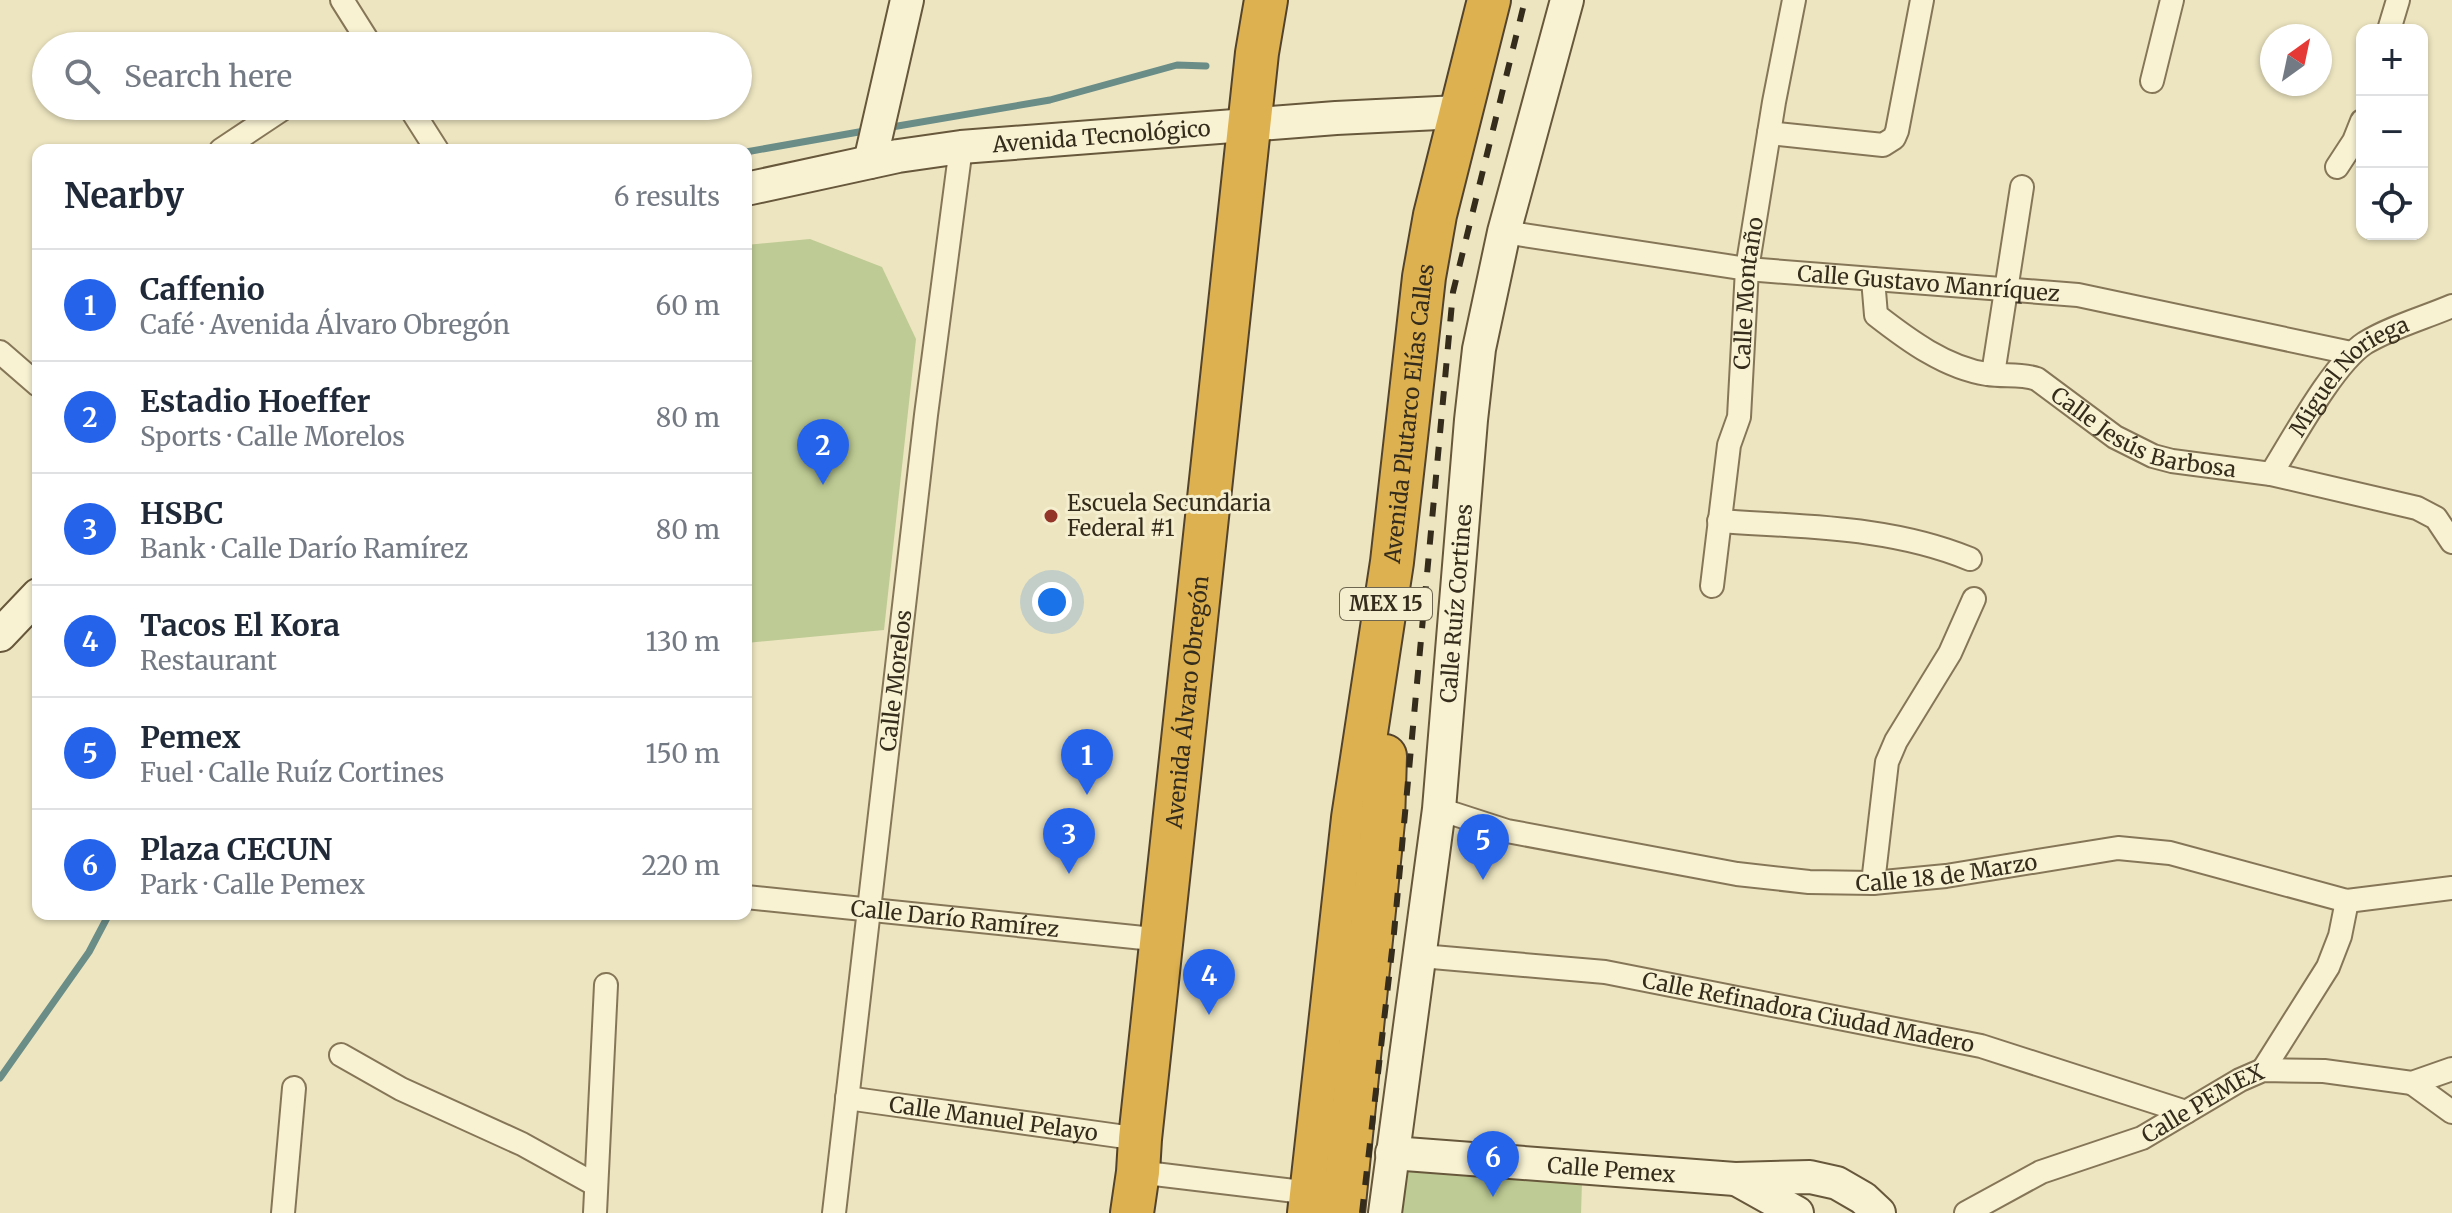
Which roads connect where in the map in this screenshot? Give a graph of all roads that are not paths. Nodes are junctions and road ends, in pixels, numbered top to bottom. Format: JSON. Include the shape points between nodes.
{"nodes":[{"id":1,"x":342,"y":0,"type":"edge"},
{"id":2,"x":907,"y":0,"type":"edge"},
{"id":3,"x":1266,"y":0,"type":"edge"},
{"id":4,"x":1489,"y":0,"type":"edge"},
{"id":5,"x":1567,"y":0,"type":"edge"},
{"id":6,"x":1794,"y":0,"type":"edge"},
{"id":7,"x":1922,"y":0,"type":"edge"},
{"id":8,"x":2172,"y":0,"type":"edge"},
{"id":9,"x":2398,"y":0,"type":"edge"},
{"id":10,"x":2391,"y":24,"type":"edge"},
{"id":11,"x":362,"y":32,"type":"edge"},
{"id":12,"x":2152,"y":81,"type":"dead end"},
{"id":13,"x":1459,"y":112,"type":"junction"},
{"id":14,"x":266,"y":120,"type":"edge"},
{"id":15,"x":418,"y":120,"type":"edge"},
{"id":16,"x":1250,"y":124,"type":"junction"},
{"id":17,"x":1769,"y":133,"type":"junction"},
{"id":18,"x":2356,"y":136,"type":"edge"},
{"id":19,"x":230,"y":144,"type":"edge"},
{"id":20,"x":433,"y":144,"type":"edge"},
{"id":21,"x":961,"y":147,"type":"junction"},
{"id":22,"x":870,"y":162,"type":"junction"},
{"id":23,"x":2337,"y":167,"type":"dead end"},
{"id":24,"x":2022,"y":187,"type":"dead end"},
{"id":25,"x":752,"y":188,"type":"edge"},
{"id":26,"x":1504,"y":232,"type":"junction"},
{"id":27,"x":1747,"y":269,"type":"junction"},
{"id":28,"x":1873,"y":279,"type":"junction"},
{"id":29,"x":2006,"y":289,"type":"junction"},
{"id":30,"x":2452,"y":306,"type":"edge"},
{"id":31,"x":0,"y":352,"type":"edge"},
{"id":32,"x":2351,"y":353,"type":"junction"},
{"id":33,"x":1993,"y":374,"type":"junction"},
{"id":34,"x":32,"y":380,"type":"edge"},
{"id":35,"x":2271,"y":474,"type":"junction"},
{"id":36,"x":1719,"y":521,"type":"junction"},
{"id":37,"x":2452,"y":542,"type":"edge"},
{"id":38,"x":1970,"y":559,"type":"dead end"},
{"id":39,"x":1392,"y":562,"type":"junction"},
{"id":40,"x":1712,"y":586,"type":"dead end"},
{"id":41,"x":1974,"y":599,"type":"dead end"},
{"id":42,"x":32,"y":601,"type":"edge"},
{"id":43,"x":0,"y":635,"type":"edge"},
{"id":44,"x":1439,"y":809,"type":"junction"},
{"id":45,"x":1873,"y":883,"type":"junction"},
{"id":46,"x":2452,"y":888,"type":"edge"},
{"id":47,"x":752,"y":898,"type":"edge"},
{"id":48,"x":2347,"y":901,"type":"junction"},
{"id":49,"x":870,"y":910,"type":"junction"},
{"id":50,"x":1163,"y":940,"type":"junction"},
{"id":51,"x":1421,"y":956,"type":"junction"},
{"id":52,"x":606,"y":985,"type":"dead end"},
{"id":53,"x":341,"y":1055,"type":"dead end"},
{"id":54,"x":2452,"y":1069,"type":"edge"},
{"id":55,"x":2263,"y":1070,"type":"junction"},
{"id":56,"x":2412,"y":1083,"type":"junction"},
{"id":57,"x":294,"y":1088,"type":"dead end"},
{"id":58,"x":847,"y":1098,"type":"junction"},
{"id":59,"x":2186,"y":1112,"type":"junction"},
{"id":60,"x":2452,"y":1112,"type":"edge"},
{"id":61,"x":1392,"y":1153,"type":"junction"},
{"id":62,"x":1139,"y":1155,"type":"junction"},
{"id":63,"x":1735,"y":1179,"type":"junction"},
{"id":64,"x":1837,"y":1183,"type":"junction"},
{"id":65,"x":596,"y":1185,"type":"junction"},
{"id":66,"x":1321,"y":1206,"type":"edge"},
{"id":67,"x":283,"y":1213,"type":"edge"},
{"id":68,"x":595,"y":1213,"type":"edge"},
{"id":69,"x":834,"y":1213,"type":"edge"},
{"id":70,"x":1132,"y":1213,"type":"edge"},
{"id":71,"x":1385,"y":1213,"type":"edge"},
{"id":72,"x":1797,"y":1213,"type":"edge"},
{"id":73,"x":1808,"y":1213,"type":"edge"},
{"id":74,"x":1879,"y":1213,"type":"edge"},
{"id":75,"x":1966,"y":1213,"type":"edge"}],
"edges":[{"from":1,"to":11,"type":"street"},
{"from":2,"to":22,"type":"street"},
{"from":3,"to":16,"type":"highway","name":"Avenida Álvaro Obregón"},
{"from":4,"to":13,"type":"highway","name":"Avenida Plutarco Elías Calles","number":"MEX 15"},
{"from":5,"to":26,"type":"street","name":"Calle Ruíz Cortines"},
{"from":6,"to":17,"type":"street","name":"Calle Montaño"},
{"from":7,"to":17,"type":"street","via":[[1897,131],[1890,142]]},
{"from":8,"to":12,"type":"street"},
{"from":9,"to":10,"type":"street"},
{"from":13,"to":16,"type":"street","name":"Avenida Tecnológico"},
{"from":13,"to":39,"type":"highway","name":"Avenida Plutarco Elías Calles","number":"MEX 15","via":[[1424,277]]},
{"from":14,"to":19,"type":"street"},
{"from":15,"to":20,"type":"street"},
{"from":16,"to":21,"type":"street","name":"Avenida Tecnológico"},
{"from":16,"to":50,"type":"highway","name":"Avenida Álvaro Obregón"},
{"from":17,"to":27,"type":"street","name":"Calle Montaño"},
{"from":18,"to":23,"type":"street"},
{"from":21,"to":22,"type":"street","name":"Avenida Tecnológico"},
{"from":21,"to":49,"type":"street","name":"Calle Morelos"},
{"from":22,"to":25,"type":"street","name":"Avenida Tecnológico"},
{"from":24,"to":29,"type":"street"},
{"from":26,"to":27,"type":"street","name":"Calle Gustavo Manríquez"},
{"from":26,"to":44,"type":"street","name":"Calle Ruíz Cortines","via":[[1479,349],[1471,420]]},
{"from":27,"to":28,"type":"street","name":"Calle Gustavo Manríquez"},
{"from":27,"to":36,"type":"street","name":"Calle Montaño","via":[[1739,417],[1729,445]]},
{"from":28,"to":29,"type":"street","name":"Calle Gustavo Manríquez"},
{"from":28,"to":33,"type":"street","name":"Calle Jesús Barbosa","via":[[1876,315],[1949,362]]},
{"from":29,"to":32,"type":"street","name":"Calle Gustavo Manríquez","via":[[2106,299]]},
{"from":29,"to":33,"type":"street"},
{"from":30,"to":32,"type":"street","name":"Miguel Noriega"},
{"from":31,"to":34,"type":"street"},
{"from":32,"to":35,"type":"street","name":"Miguel Noriega"},
{"from":33,"to":35,"type":"street","name":"Calle Jesús Barbosa","via":[[2037,379],[2115,437],[2153,456]]},
{"from":35,"to":37,"type":"street","name":"Calle Jesús Barbosa","via":[[2417,508],[2436,518]]},
{"from":36,"to":38,"type":"street","via":[[1857,530],[1936,545]]},
{"from":36,"to":40,"type":"street","name":"Calle Montaño"},
{"from":39,"to":66,"type":"highway","name":"Avenida Plutarco Elías Calles","number":"MEX 15","via":[[1353,818]]},
{"from":39,"to":66,"type":"highway","via":[[1383,822]]},
{"from":41,"to":45,"type":"street","via":[[1950,653],[1887,762]]},
{"from":42,"to":43,"type":"street"},
{"from":44,"to":45,"type":"street","name":"Calle 18 de Marzo","via":[[1507,831],[1737,874]]},
{"from":44,"to":51,"type":"street","name":"Calle Ruíz Cortines"},
{"from":45,"to":48,"type":"street","name":"Calle 18 de Marzo","via":[[2131,848],[2170,853]]},
{"from":46,"to":48,"type":"street","name":"Calle 18 de Marzo"},
{"from":47,"to":49,"type":"street","name":"Calle Darío Ramírez"},
{"from":48,"to":55,"type":"street","via":[[2328,967]]},
{"from":49,"to":50,"type":"street","name":"Calle Darío Ramírez"},
{"from":49,"to":58,"type":"street","name":"Calle Morelos"},
{"from":50,"to":62,"type":"highway","name":"Avenida Álvaro Obregón"},
{"from":51,"to":59,"type":"street","name":"Calle Refinadora Ciudad Madero","via":[[1605,972],[1981,1046]]},
{"from":51,"to":61,"type":"street","name":"Calle Ruíz Cortines"},
{"from":52,"to":65,"type":"street"},
{"from":53,"to":65,"type":"street"},
{"from":54,"to":56,"type":"street","name":"Calle PEMEX"},
{"from":55,"to":56,"type":"street","name":"Calle PEMEX","via":[[2324,1071]]},
{"from":55,"to":59,"type":"street","name":"Calle PEMEX"},
{"from":56,"to":60,"type":"street"},
{"from":57,"to":67,"type":"street"},
{"from":58,"to":62,"type":"street","name":"Calle Manuel Pelayo"},
{"from":58,"to":69,"type":"street","name":"Calle Morelos"},
{"from":59,"to":75,"type":"street","name":"Calle PEMEX","via":[[2142,1138],[2029,1177]]},
{"from":61,"to":63,"type":"street","name":"Calle Pemex"},
{"from":61,"to":71,"type":"street","name":"Calle Ruíz Cortines"},
{"from":62,"to":66,"type":"street","name":"Calle Manuel Pelayo"},
{"from":62,"to":70,"type":"highway","name":"Avenida Álvaro Obregón"},
{"from":63,"to":64,"type":"street","name":"Calle Pemex","via":[[1810,1177]]},
{"from":63,"to":72,"type":"street"},
{"from":64,"to":73,"type":"street"},
{"from":64,"to":74,"type":"street"},
{"from":65,"to":68,"type":"street"}]}
